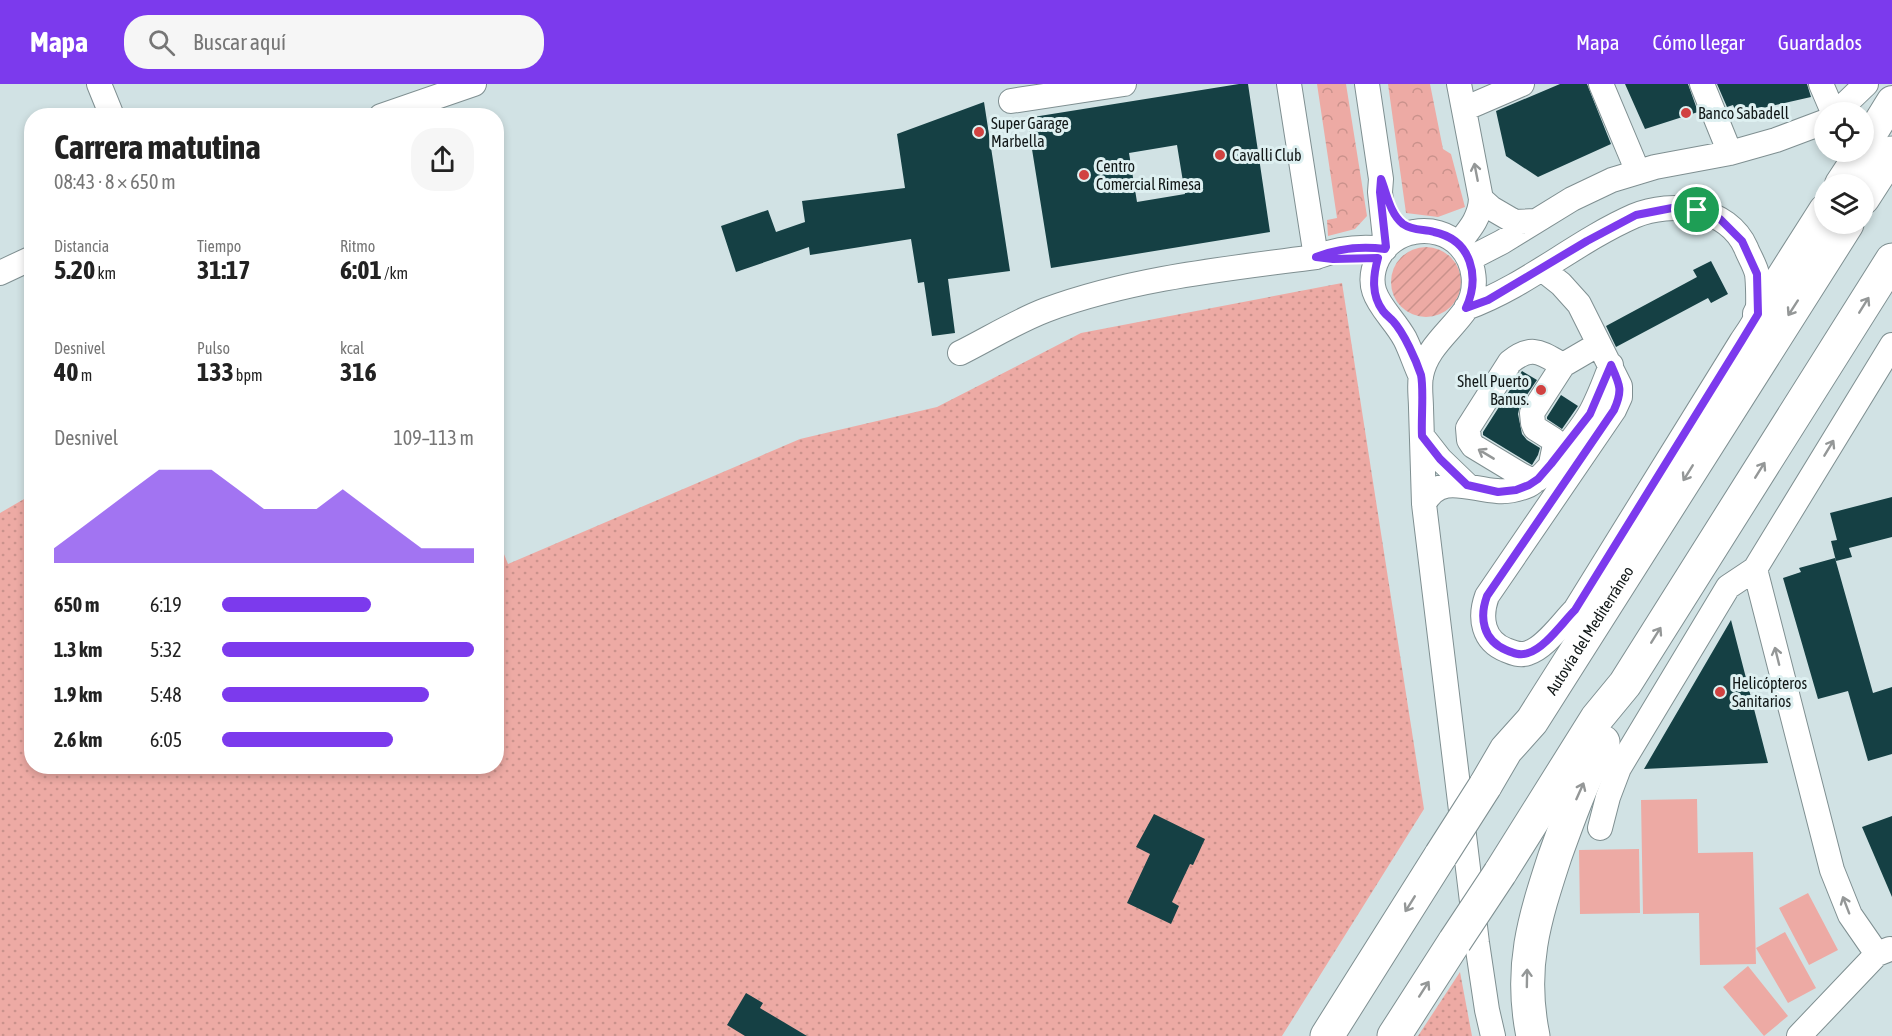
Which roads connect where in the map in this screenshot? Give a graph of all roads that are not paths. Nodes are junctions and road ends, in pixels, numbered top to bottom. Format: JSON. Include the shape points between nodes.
{"nodes":[{"id":1,"x":99,"y":84,"type":"edge"},
{"id":2,"x":474,"y":84,"type":"edge"},
{"id":3,"x":1124,"y":84,"type":"edge"},
{"id":4,"x":1289,"y":84,"type":"edge"},
{"id":5,"x":1367,"y":84,"type":"edge"},
{"id":6,"x":1459,"y":84,"type":"edge"},
{"id":7,"x":1522,"y":84,"type":"edge"},
{"id":8,"x":1601,"y":84,"type":"edge"},
{"id":9,"x":1702,"y":84,"type":"edge"},
{"id":10,"x":1714,"y":84,"type":"edge"},
{"id":11,"x":1821,"y":84,"type":"edge"},
{"id":12,"x":1866,"y":84,"type":"edge"},
{"id":13,"x":1011,"y":101,"type":"dead end"},
{"id":14,"x":1892,"y":101,"type":"edge"},
{"id":15,"x":1830,"y":102,"type":"edge"},
{"id":16,"x":1846,"y":102,"type":"edge"},
{"id":17,"x":109,"y":108,"type":"edge"},
{"id":18,"x":404,"y":108,"type":"edge"},
{"id":19,"x":1464,"y":109,"type":"junction"},
{"id":20,"x":1814,"y":126,"type":"edge"},
{"id":21,"x":1874,"y":130,"type":"edge"},
{"id":22,"x":1735,"y":151,"type":"junction"},
{"id":23,"x":1892,"y":153,"type":"edge"},
{"id":24,"x":1638,"y":172,"type":"junction"},
{"id":25,"x":1381,"y":179,"type":"junction"},
{"id":26,"x":1874,"y":181,"type":"edge"},
{"id":27,"x":1481,"y":199,"type":"junction"},
{"id":28,"x":1536,"y":221,"type":"junction"},
{"id":29,"x":1814,"y":226,"type":"edge"},
{"id":30,"x":1422,"y":231,"type":"junction"},
{"id":31,"x":1841,"y":234,"type":"edge"},
{"id":32,"x":1383,"y":251,"type":"junction"},
{"id":33,"x":1463,"y":251,"type":"junction"},
{"id":34,"x":1327,"y":256,"type":"junction"},
{"id":35,"x":1892,"y":260,"type":"edge"},
{"id":36,"x":24,"y":262,"type":"edge"},
{"id":37,"x":1542,"y":269,"type":"junction"},
{"id":38,"x":0,"y":273,"type":"edge"},
{"id":39,"x":1758,"y":314,"type":"junction"},
{"id":40,"x":1460,"y":315,"type":"junction"},
{"id":41,"x":1394,"y":322,"type":"junction"},
{"id":42,"x":1599,"y":344,"type":"junction"},
{"id":43,"x":1892,"y":345,"type":"edge"},
{"id":44,"x":960,"y":353,"type":"dead end"},
{"id":45,"x":1563,"y":365,"type":"junction"},
{"id":46,"x":1611,"y":365,"type":"junction"},
{"id":47,"x":1421,"y":376,"type":"junction"},
{"id":48,"x":1422,"y":436,"type":"junction"},
{"id":49,"x":1544,"y":472,"type":"junction"},
{"id":50,"x":1467,"y":485,"type":"junction"},
{"id":51,"x":1424,"y":504,"type":"junction"},
{"id":52,"x":1755,"y":569,"type":"junction"},
{"id":53,"x":1575,"y":610,"type":"junction"},
{"id":54,"x":1625,"y":684,"type":"junction"},
{"id":55,"x":1506,"y":750,"type":"junction"},
{"id":56,"x":1600,"y":828,"type":"dead end"},
{"id":57,"x":1884,"y":951,"type":"edge"},
{"id":58,"x":1327,"y":1036,"type":"edge"},
{"id":59,"x":1394,"y":1036,"type":"edge"},
{"id":60,"x":1493,"y":1036,"type":"edge"},
{"id":61,"x":1533,"y":1036,"type":"edge"},
{"id":62,"x":1798,"y":1036,"type":"edge"}],
"edges":[{"from":1,"to":17,"type":"street"},
{"from":2,"to":18,"type":"street"},
{"from":3,"to":13,"type":"street"},
{"from":4,"to":34,"type":"street"},
{"from":5,"to":25,"type":"street"},
{"from":6,"to":19,"type":"street"},
{"from":7,"to":19,"type":"street"},
{"from":8,"to":24,"type":"street"},
{"from":9,"to":22,"type":"street"},
{"from":10,"to":22,"type":"street"},
{"from":11,"to":15,"type":"street"},
{"from":12,"to":16,"type":"street"},
{"from":14,"to":21,"type":"main road"},
{"from":27,"to":19,"type":"street","one_way":true},
{"from":20,"to":22,"type":"street"},
{"from":22,"to":24,"type":"street"},
{"from":23,"to":26,"type":"highway"},
{"from":24,"to":28,"type":"street","via":[[1572,198]]},
{"from":25,"to":30,"type":"street","via":[[1397,217]]},
{"from":25,"to":32,"type":"street"},
{"from":27,"to":28,"type":"street","via":[[1515,222]]},
{"from":27,"to":33,"type":"street","via":[[1476,223]]},
{"from":28,"to":33,"type":"street"},
{"from":29,"to":39,"type":"main road"},
{"from":30,"to":32,"type":"street","via":[[1396,238]]},
{"from":30,"to":33,"type":"street","via":[[1447,236]]},
{"from":31,"to":55,"type":"highway","name":"Autovía del Mediterráneo","one_way":true,"via":[[1532,721]]},
{"from":32,"to":34,"type":"street","via":[[1370,247]]},
{"from":32,"to":41,"type":"street","via":[[1373,285],[1383,311]]},
{"from":33,"to":40,"type":"street","via":[[1474,280],[1472,295]]},
{"from":34,"to":44,"type":"street","via":[[1169,277],[1113,290],[1045,311]]},
{"from":54,"to":35,"type":"highway","one_way":true},
{"from":36,"to":38,"type":"street"},
{"from":37,"to":39,"type":"street","via":[[1636,215],[1672,208],[1697,210],[1720,219],[1742,241],[1757,274]]},
{"from":37,"to":40,"type":"street"},
{"from":37,"to":42,"type":"street","via":[[1579,304]]},
{"from":39,"to":53,"type":"street"},
{"from":40,"to":41,"type":"street","via":[[1440,328],[1424,331]]},
{"from":40,"to":47,"type":"street","via":[[1430,355]]},
{"from":41,"to":47,"type":"street"},
{"from":42,"to":45,"type":"street"},
{"from":42,"to":46,"type":"street"},
{"from":52,"to":43,"type":"street","one_way":true},
{"from":45,"to":49,"type":"street","via":[[1532,413],[1535,428],[1555,444]]},
{"from":49,"to":45,"type":"street","one_way":true,"via":[[1529,478],[1521,475],[1473,446],[1468,428],[1518,355],[1539,351]]},
{"from":46,"to":49,"type":"street","via":[[1590,414]]},
{"from":46,"to":53,"type":"street","via":[[1620,386],[1614,410],[1487,596],[1482,611],[1492,643],[1517,655],[1545,644]]},
{"from":47,"to":48,"type":"street"},
{"from":48,"to":50,"type":"street"},
{"from":48,"to":51,"type":"street"},
{"from":49,"to":50,"type":"street","via":[[1516,490],[1498,492]]},
{"from":50,"to":51,"type":"street","via":[[1436,489]]},
{"from":51,"to":60,"type":"street","via":[[1477,943]]},
{"from":52,"to":56,"type":"street","via":[[1728,587],[1620,768]]},
{"from":57,"to":52,"type":"street","one_way":true,"via":[[1850,915],[1832,870]]},
{"from":53,"to":55,"type":"highway","via":[[1517,713]]},
{"from":59,"to":54,"type":"highway","one_way":true,"bridge":true,"via":[[1597,717]]},
{"from":61,"to":54,"type":"highway","one_way":true,"via":[[1528,961],[1541,897],[1568,818],[1610,730]]},
{"from":55,"to":58,"type":"highway","name":"Autovía del Mediterráneo","one_way":true,"bridge":true},
{"from":57,"to":62,"type":"street"}]}
